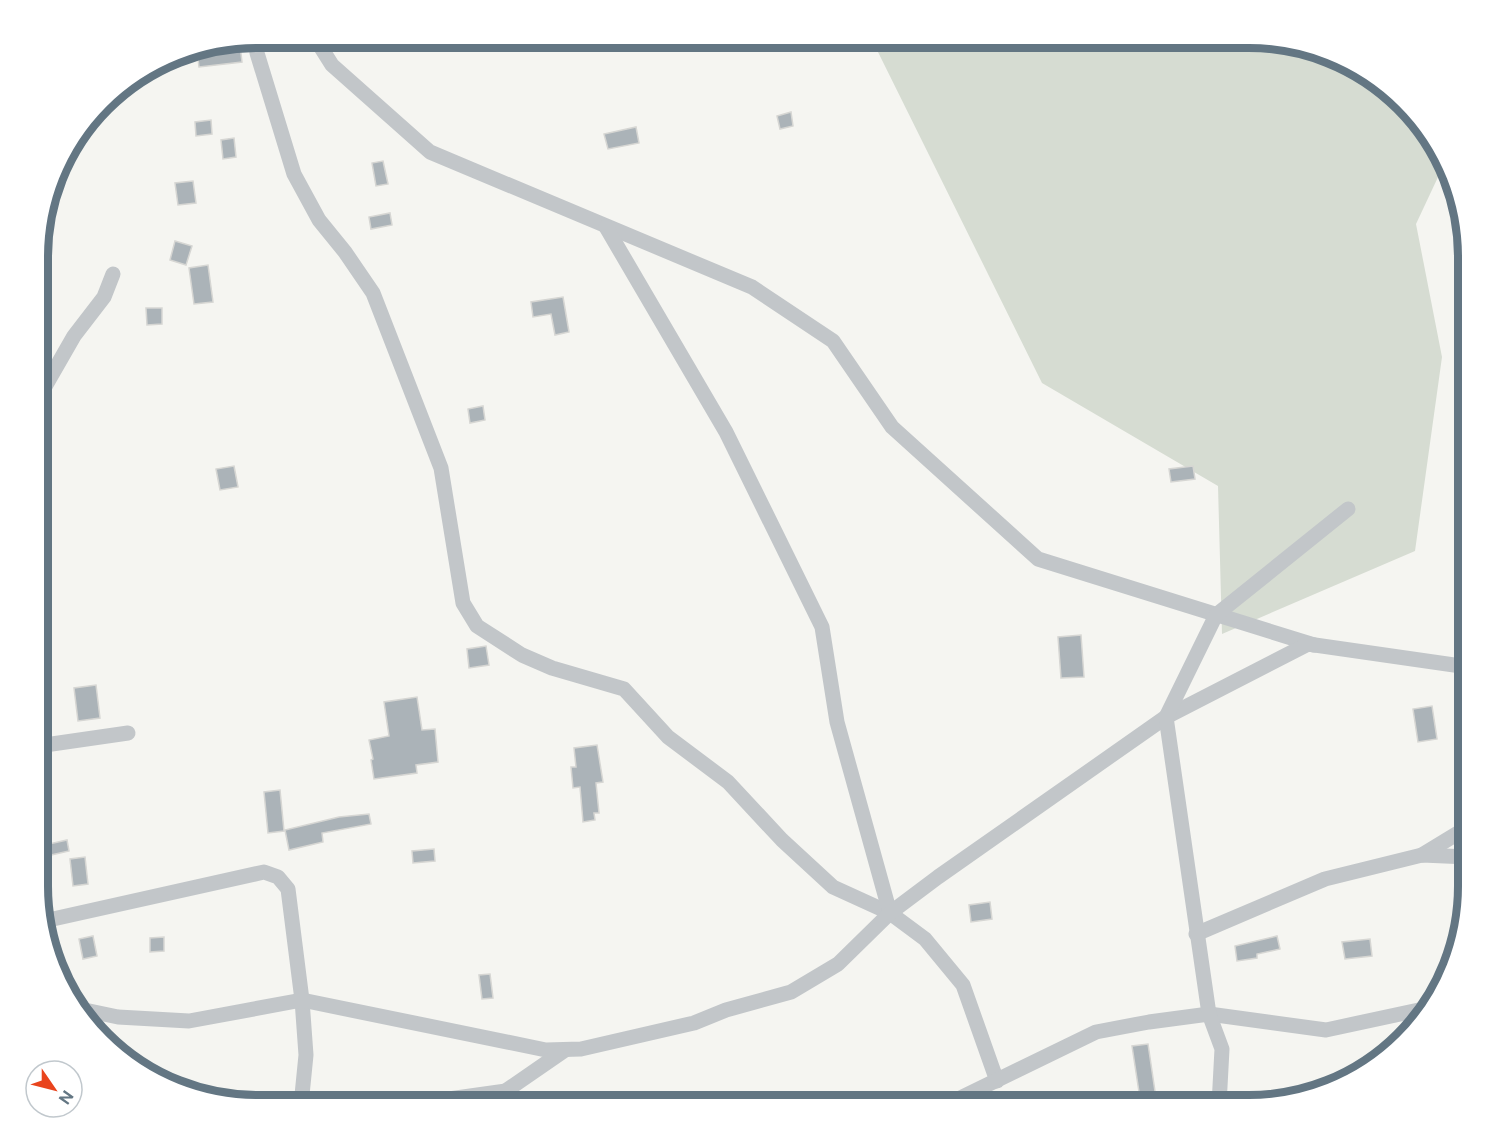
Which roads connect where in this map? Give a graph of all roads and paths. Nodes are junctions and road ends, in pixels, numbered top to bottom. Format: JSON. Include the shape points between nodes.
{"nodes":[{"id":1,"x":256,"y":48,"type":"edge"},
{"id":2,"x":321,"y":48,"type":"edge"},
{"id":3,"x":606,"y":227,"type":"junction"},
{"id":4,"x":113,"y":274,"type":"dead end"},
{"id":5,"x":48,"y":381,"type":"edge"},
{"id":6,"x":1348,"y":509,"type":"dead end"},
{"id":7,"x":1216,"y":615,"type":"junction"},
{"id":8,"x":1308,"y":644,"type":"junction"},
{"id":9,"x":1458,"y":665,"type":"edge"},
{"id":10,"x":1166,"y":717,"type":"junction"},
{"id":11,"x":128,"y":733,"type":"dead end"},
{"id":12,"x":48,"y":745,"type":"edge"},
{"id":13,"x":1458,"y":833,"type":"edge"},
{"id":14,"x":1422,"y":855,"type":"junction"},
{"id":15,"x":1458,"y":857,"type":"edge"},
{"id":16,"x":890,"y":913,"type":"junction"},
{"id":17,"x":51,"y":919,"type":"edge"},
{"id":18,"x":1196,"y":934,"type":"junction"},
{"id":19,"x":302,"y":1000,"type":"junction"},
{"id":20,"x":1417,"y":1010,"type":"edge"},
{"id":21,"x":90,"y":1011,"type":"edge"},
{"id":22,"x":1209,"y":1014,"type":"junction"},
{"id":23,"x":565,"y":1050,"type":"junction"},
{"id":24,"x":997,"y":1081,"type":"junction"},
{"id":25,"x":506,"y":1091,"type":"junction"},
{"id":26,"x":302,"y":1095,"type":"edge"},
{"id":27,"x":477,"y":1095,"type":"edge"},
{"id":28,"x":501,"y":1095,"type":"edge"},
{"id":29,"x":967,"y":1095,"type":"edge"},
{"id":30,"x":1220,"y":1095,"type":"edge"}],
"edges":[{"from":1,"to":16,"type":"street","via":[[294,174],[319,220],[372,293],[441,468],[463,603],[477,626],[522,655],[552,668],[624,689],[668,737],[728,782],[833,887]]},
{"from":2,"to":3,"type":"street","via":[[332,65],[430,152]]},
{"from":3,"to":7,"type":"street","via":[[752,287],[833,341],[892,427],[1038,559]]},
{"from":3,"to":16,"type":"street","via":[[726,432],[822,627],[837,722]]},
{"from":4,"to":5,"type":"street","via":[[104,297],[74,336]]},
{"from":6,"to":7,"type":"street"},
{"from":7,"to":8,"type":"street"},
{"from":7,"to":10,"type":"street"},
{"from":8,"to":9,"type":"street"},
{"from":8,"to":10,"type":"street"},
{"from":10,"to":16,"type":"street"},
{"from":10,"to":18,"type":"street"},
{"from":11,"to":12,"type":"street"},
{"from":13,"to":14,"type":"street"},
{"from":14,"to":15,"type":"street"},
{"from":14,"to":18,"type":"street","via":[[1325,879]]},
{"from":16,"to":23,"type":"street","via":[[838,964],[791,992],[694,1023]]},
{"from":16,"to":24,"type":"street","via":[[925,939],[963,986]]},
{"from":17,"to":19,"type":"street","via":[[264,872],[278,877],[288,889]]},
{"from":18,"to":22,"type":"street"},
{"from":19,"to":21,"type":"street","via":[[189,1021],[118,1017]]},
{"from":19,"to":23,"type":"street","via":[[546,1050]]},
{"from":19,"to":26,"type":"street","via":[[306,1055]]},
{"from":20,"to":22,"type":"street","via":[[1326,1030]]},
{"from":22,"to":24,"type":"street","via":[[1096,1032]]},
{"from":22,"to":30,"type":"street","via":[[1222,1049]]},
{"from":23,"to":25,"type":"street"},
{"from":24,"to":29,"type":"street"},
{"from":25,"to":27,"type":"street"},
{"from":25,"to":28,"type":"street"}]}
